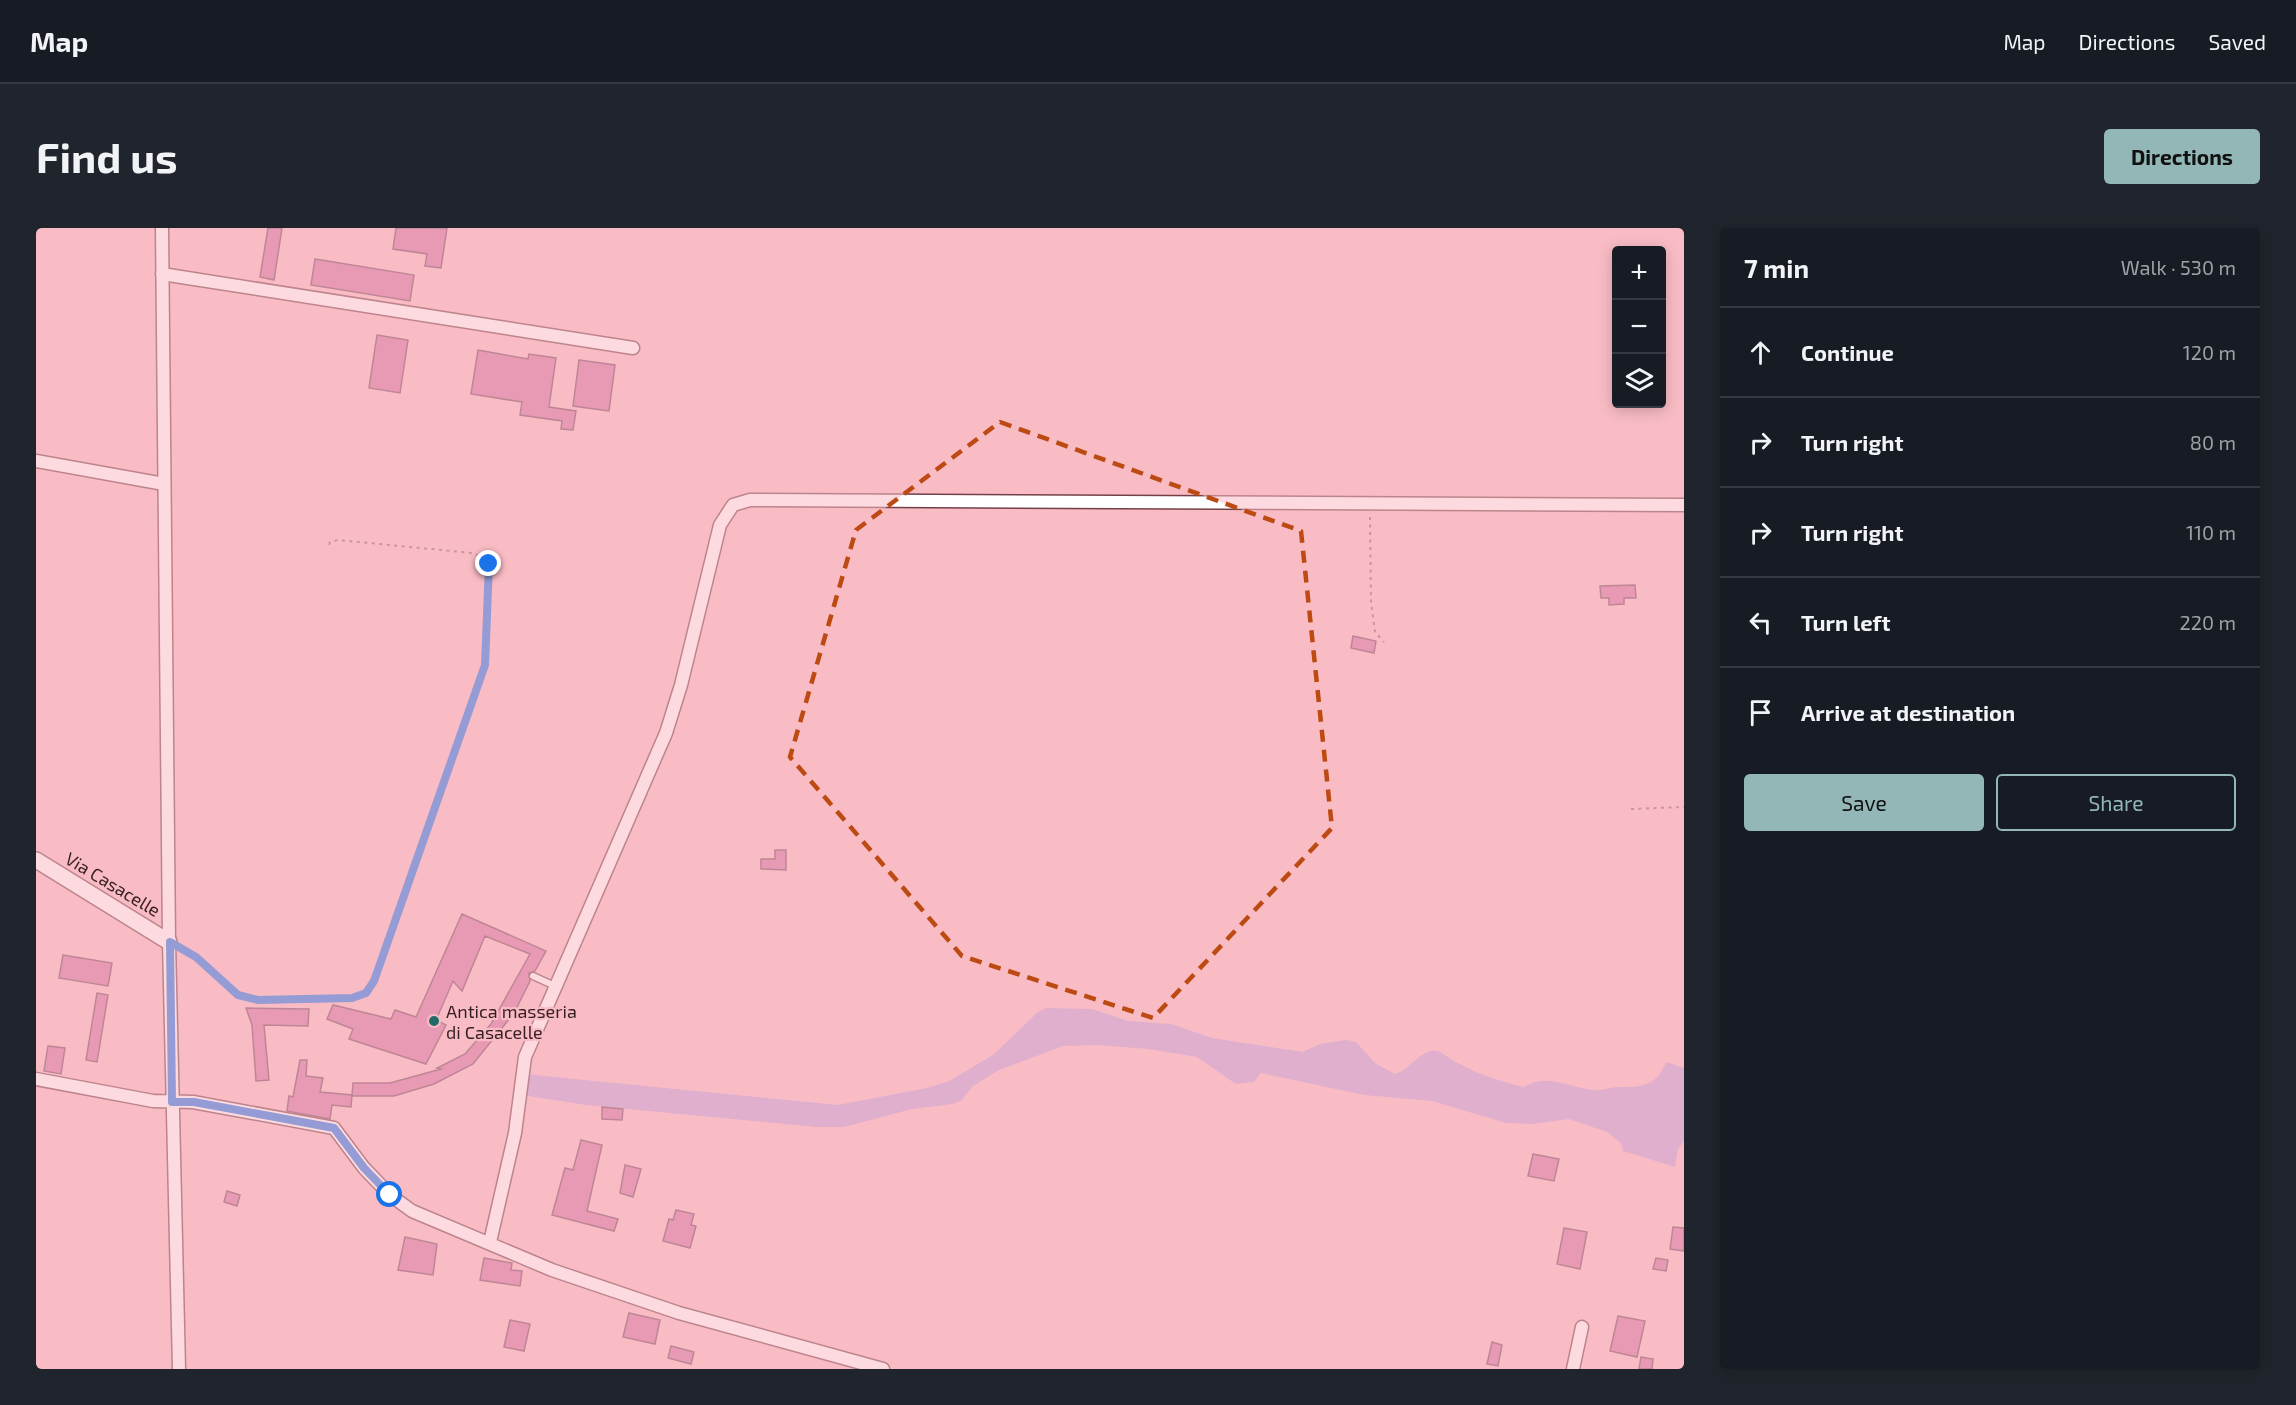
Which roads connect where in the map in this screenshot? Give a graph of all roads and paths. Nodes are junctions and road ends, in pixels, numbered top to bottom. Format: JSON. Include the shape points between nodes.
{"nodes":[{"id":1,"x":162,"y":228,"type":"edge"},
{"id":2,"x":162,"y":274,"type":"junction"},
{"id":3,"x":633,"y":348,"type":"dead end"},
{"id":4,"x":36,"y":461,"type":"edge"},
{"id":5,"x":164,"y":484,"type":"junction"},
{"id":6,"x":1368,"y":503,"type":"junction"},
{"id":7,"x":1684,"y":506,"type":"edge"},
{"id":8,"x":328,"y":549,"type":"dead end"},
{"id":9,"x":1384,"y":642,"type":"dead end"},
{"id":10,"x":1684,"y":807,"type":"edge"},
{"id":11,"x":1631,"y":809,"type":"dead end"},
{"id":12,"x":36,"y":861,"type":"edge"},
{"id":13,"x":170,"y":942,"type":"junction"},
{"id":14,"x":533,"y":976,"type":"dead end"},
{"id":15,"x":557,"y":987,"type":"junction"},
{"id":16,"x":36,"y":1079,"type":"edge"},
{"id":17,"x":172,"y":1102,"type":"junction"},
{"id":18,"x":490,"y":1242,"type":"junction"},
{"id":19,"x":1582,"y":1327,"type":"dead end"},
{"id":20,"x":179,"y":1369,"type":"edge"},
{"id":21,"x":884,"y":1369,"type":"edge"},
{"id":22,"x":1573,"y":1369,"type":"edge"}],
"edges":[{"from":1,"to":2,"type":"street"},
{"from":2,"to":3,"type":"street"},
{"from":2,"to":5,"type":"street"},
{"from":4,"to":5,"type":"street"},
{"from":5,"to":13,"type":"street"},
{"from":6,"to":7,"type":"street"},
{"from":6,"to":9,"type":"path","via":[[1371,602],[1375,632]]},
{"from":6,"to":15,"type":"street","via":[[750,500],[733,505],[720,525],[666,733]]},
{"from":8,"to":13,"type":"path","via":[[330,542],[338,540],[472,553],[489,564],[485,665],[374,981],[366,993],[352,998],[258,1000],[238,995],[196,957]]},
{"from":10,"to":11,"type":"path"},
{"from":12,"to":13,"type":"street","name":"Via Casacelle"},
{"from":13,"to":17,"type":"street"},
{"from":14,"to":15,"type":"lane"},
{"from":15,"to":18,"type":"street","via":[[525,1057],[515,1133]]},
{"from":16,"to":17,"type":"street"},
{"from":17,"to":18,"type":"street","via":[[194,1102],[334,1128],[390,1195],[412,1210]]},
{"from":17,"to":20,"type":"street"},
{"from":18,"to":21,"type":"street","via":[[552,1270],[679,1313]]},
{"from":19,"to":22,"type":"street"}]}
